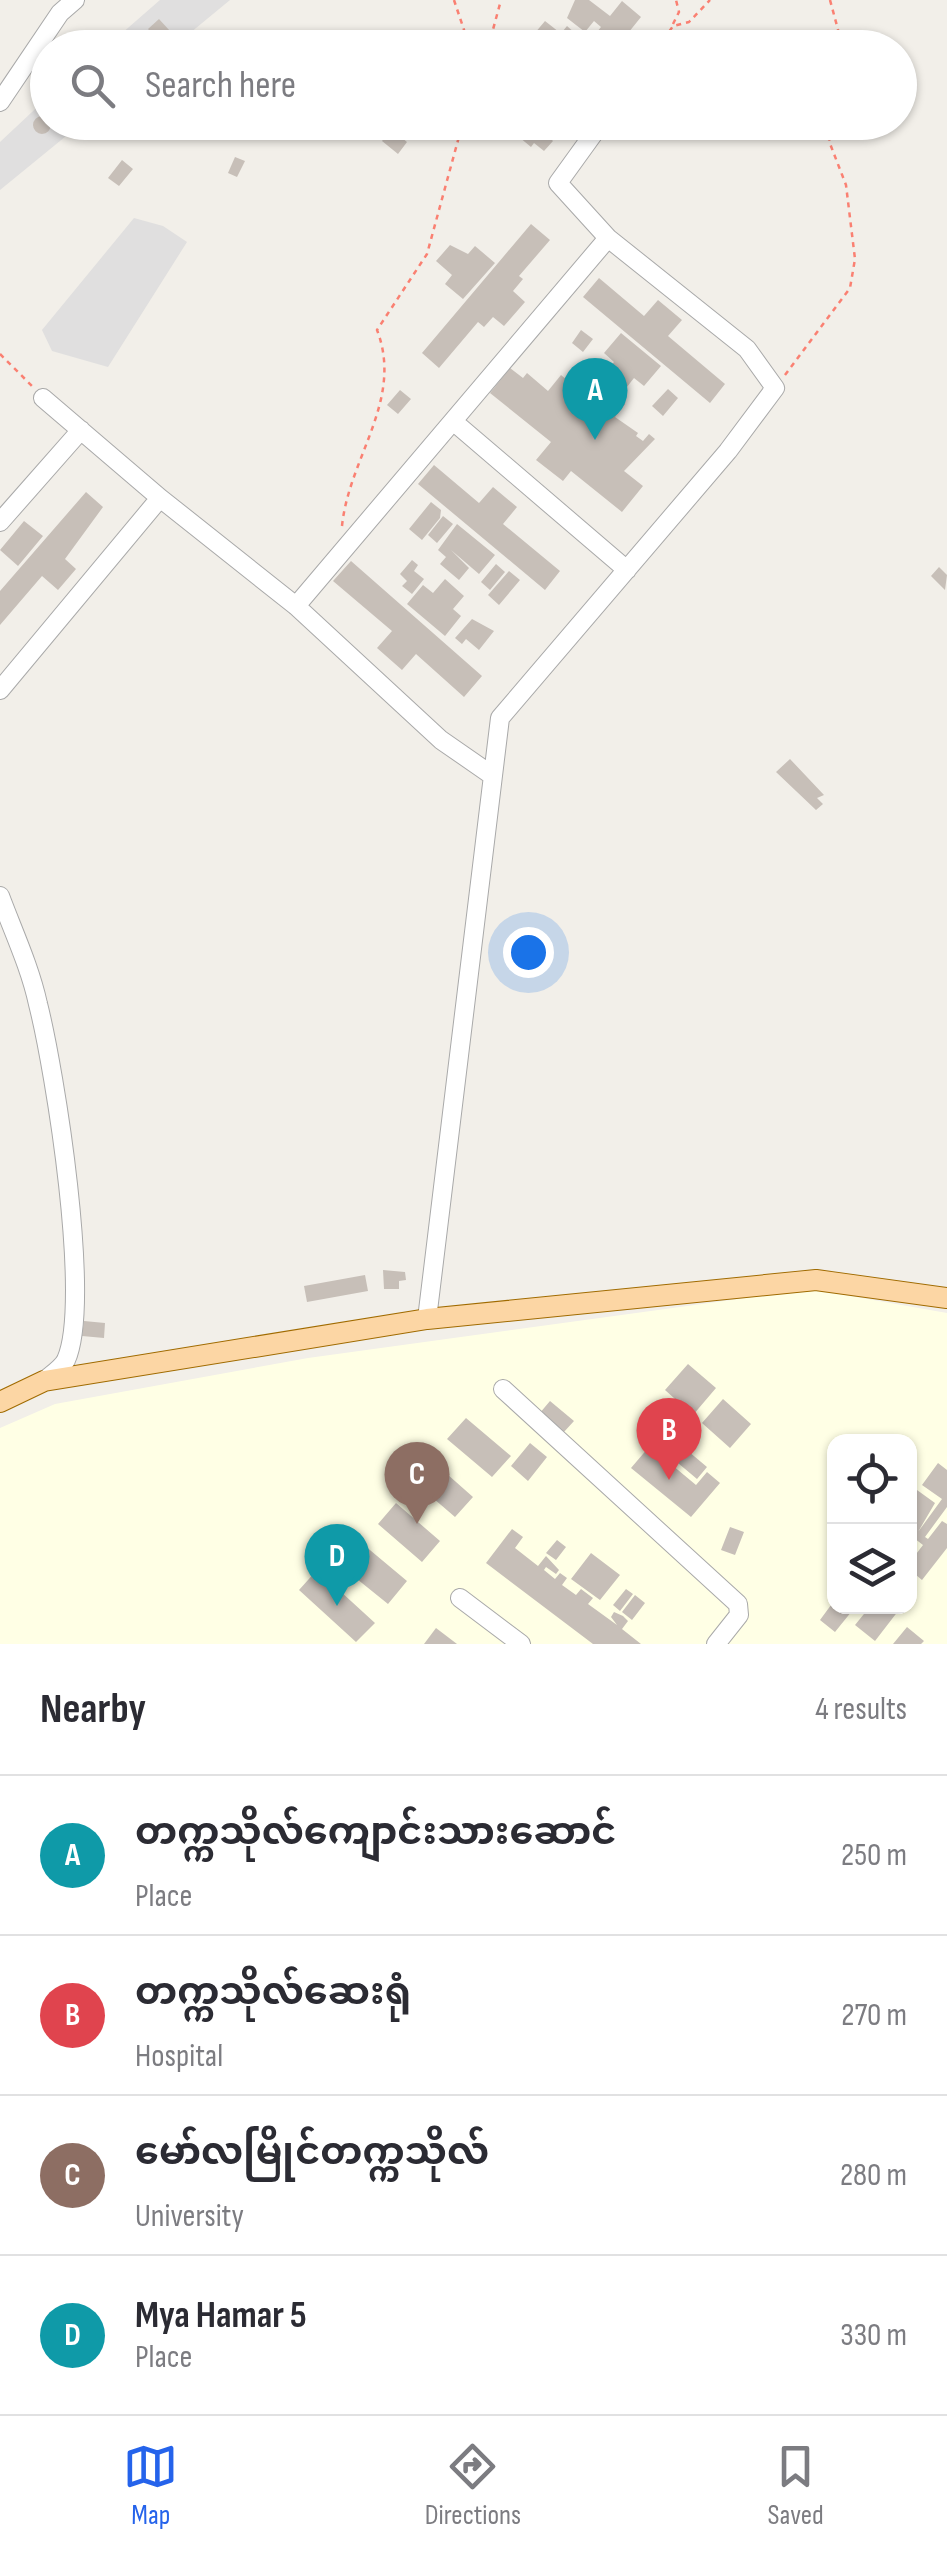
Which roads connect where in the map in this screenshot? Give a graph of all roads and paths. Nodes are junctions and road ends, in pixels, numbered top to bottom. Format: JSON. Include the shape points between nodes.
{"nodes":[{"id":1,"x":75,"y":0,"type":"edge"},
{"id":2,"x":454,"y":0,"type":"edge"},
{"id":3,"x":501,"y":0,"type":"edge"},
{"id":4,"x":676,"y":0,"type":"edge"},
{"id":5,"x":710,"y":0,"type":"edge"},
{"id":6,"x":830,"y":0,"type":"edge"},
{"id":7,"x":673,"y":26,"type":"junction"},
{"id":8,"x":49,"y":30,"type":"edge"},
{"id":9,"x":464,"y":30,"type":"edge"},
{"id":10,"x":493,"y":30,"type":"edge"},
{"id":11,"x":670,"y":30,"type":"edge"},
{"id":12,"x":838,"y":30,"type":"edge"},
{"id":13,"x":30,"y":58,"type":"edge"},
{"id":14,"x":0,"y":102,"type":"edge"},
{"id":15,"x":458,"y":140,"type":"edge"},
{"id":16,"x":589,"y":140,"type":"edge"},
{"id":17,"x":829,"y":140,"type":"edge"},
{"id":18,"x":608,"y":238,"type":"junction"},
{"id":19,"x":0,"y":354,"type":"edge"},
{"id":20,"x":8,"y":361,"type":"junction"},
{"id":21,"x":0,"y":364,"type":"edge"},
{"id":22,"x":775,"y":388,"type":"junction"},
{"id":23,"x":43,"y":398,"type":"joint"},
{"id":24,"x":454,"y":422,"type":"junction"},
{"id":25,"x":81,"y":430,"type":"junction"},
{"id":26,"x":160,"y":498,"type":"junction"},
{"id":27,"x":0,"y":522,"type":"edge"},
{"id":28,"x":338,"y":559,"type":"junction"},
{"id":29,"x":628,"y":570,"type":"junction"},
{"id":30,"x":296,"y":606,"type":"junction"},
{"id":31,"x":0,"y":690,"type":"edge"},
{"id":32,"x":493,"y":776,"type":"junction"},
{"id":33,"x":0,"y":896,"type":"edge"},
{"id":34,"x":947,"y":1298,"type":"edge"},
{"id":35,"x":428,"y":1320,"type":"junction"},
{"id":36,"x":44,"y":1381,"type":"junction"},
{"id":37,"x":502,"y":1390,"type":"dead end"},
{"id":38,"x":0,"y":1402,"type":"edge"},
{"id":39,"x":460,"y":1598,"type":"dead end"},
{"id":40,"x":521,"y":1644,"type":"edge"},
{"id":41,"x":716,"y":1644,"type":"edge"}],
"edges":[{"from":1,"to":8,"type":"street"},
{"from":2,"to":9,"type":"path"},
{"from":3,"to":10,"type":"path"},
{"from":4,"to":7,"type":"path"},
{"from":5,"to":7,"type":"path","via":[[689,22]]},
{"from":6,"to":12,"type":"path"},
{"from":7,"to":11,"type":"path"},
{"from":13,"to":14,"type":"street"},
{"from":15,"to":28,"type":"path","via":[[427,254],[377,330],[386,355],[386,391],[344,502]]},
{"from":16,"to":18,"type":"street","via":[[558,182]]},
{"from":17,"to":22,"type":"path","via":[[846,185],[854,259],[850,288]]},
{"from":18,"to":22,"type":"street","via":[[747,349]]},
{"from":18,"to":24,"type":"street"},
{"from":19,"to":20,"type":"path"},
{"from":20,"to":21,"type":"path"},
{"from":20,"to":23,"type":"path"},
{"from":22,"to":29,"type":"street"},
{"from":23,"to":25,"type":"street"},
{"from":24,"to":28,"type":"street"},
{"from":24,"to":29,"type":"street"},
{"from":25,"to":26,"type":"street"},
{"from":25,"to":27,"type":"street"},
{"from":26,"to":30,"type":"street"},
{"from":26,"to":31,"type":"street"},
{"from":28,"to":30,"type":"street"},
{"from":29,"to":32,"type":"street","via":[[500,718]]},
{"from":30,"to":32,"type":"street","via":[[441,740]]},
{"from":32,"to":35,"type":"street"},
{"from":33,"to":36,"type":"street","via":[[38,1001],[68,1200],[72,1335],[65,1362]]},
{"from":34,"to":35,"type":"main road","via":[[816,1280]]},
{"from":35,"to":36,"type":"main road"},
{"from":36,"to":38,"type":"main road"},
{"from":37,"to":41,"type":"street","via":[[738,1604],[739,1615]]},
{"from":39,"to":40,"type":"street"}]}
